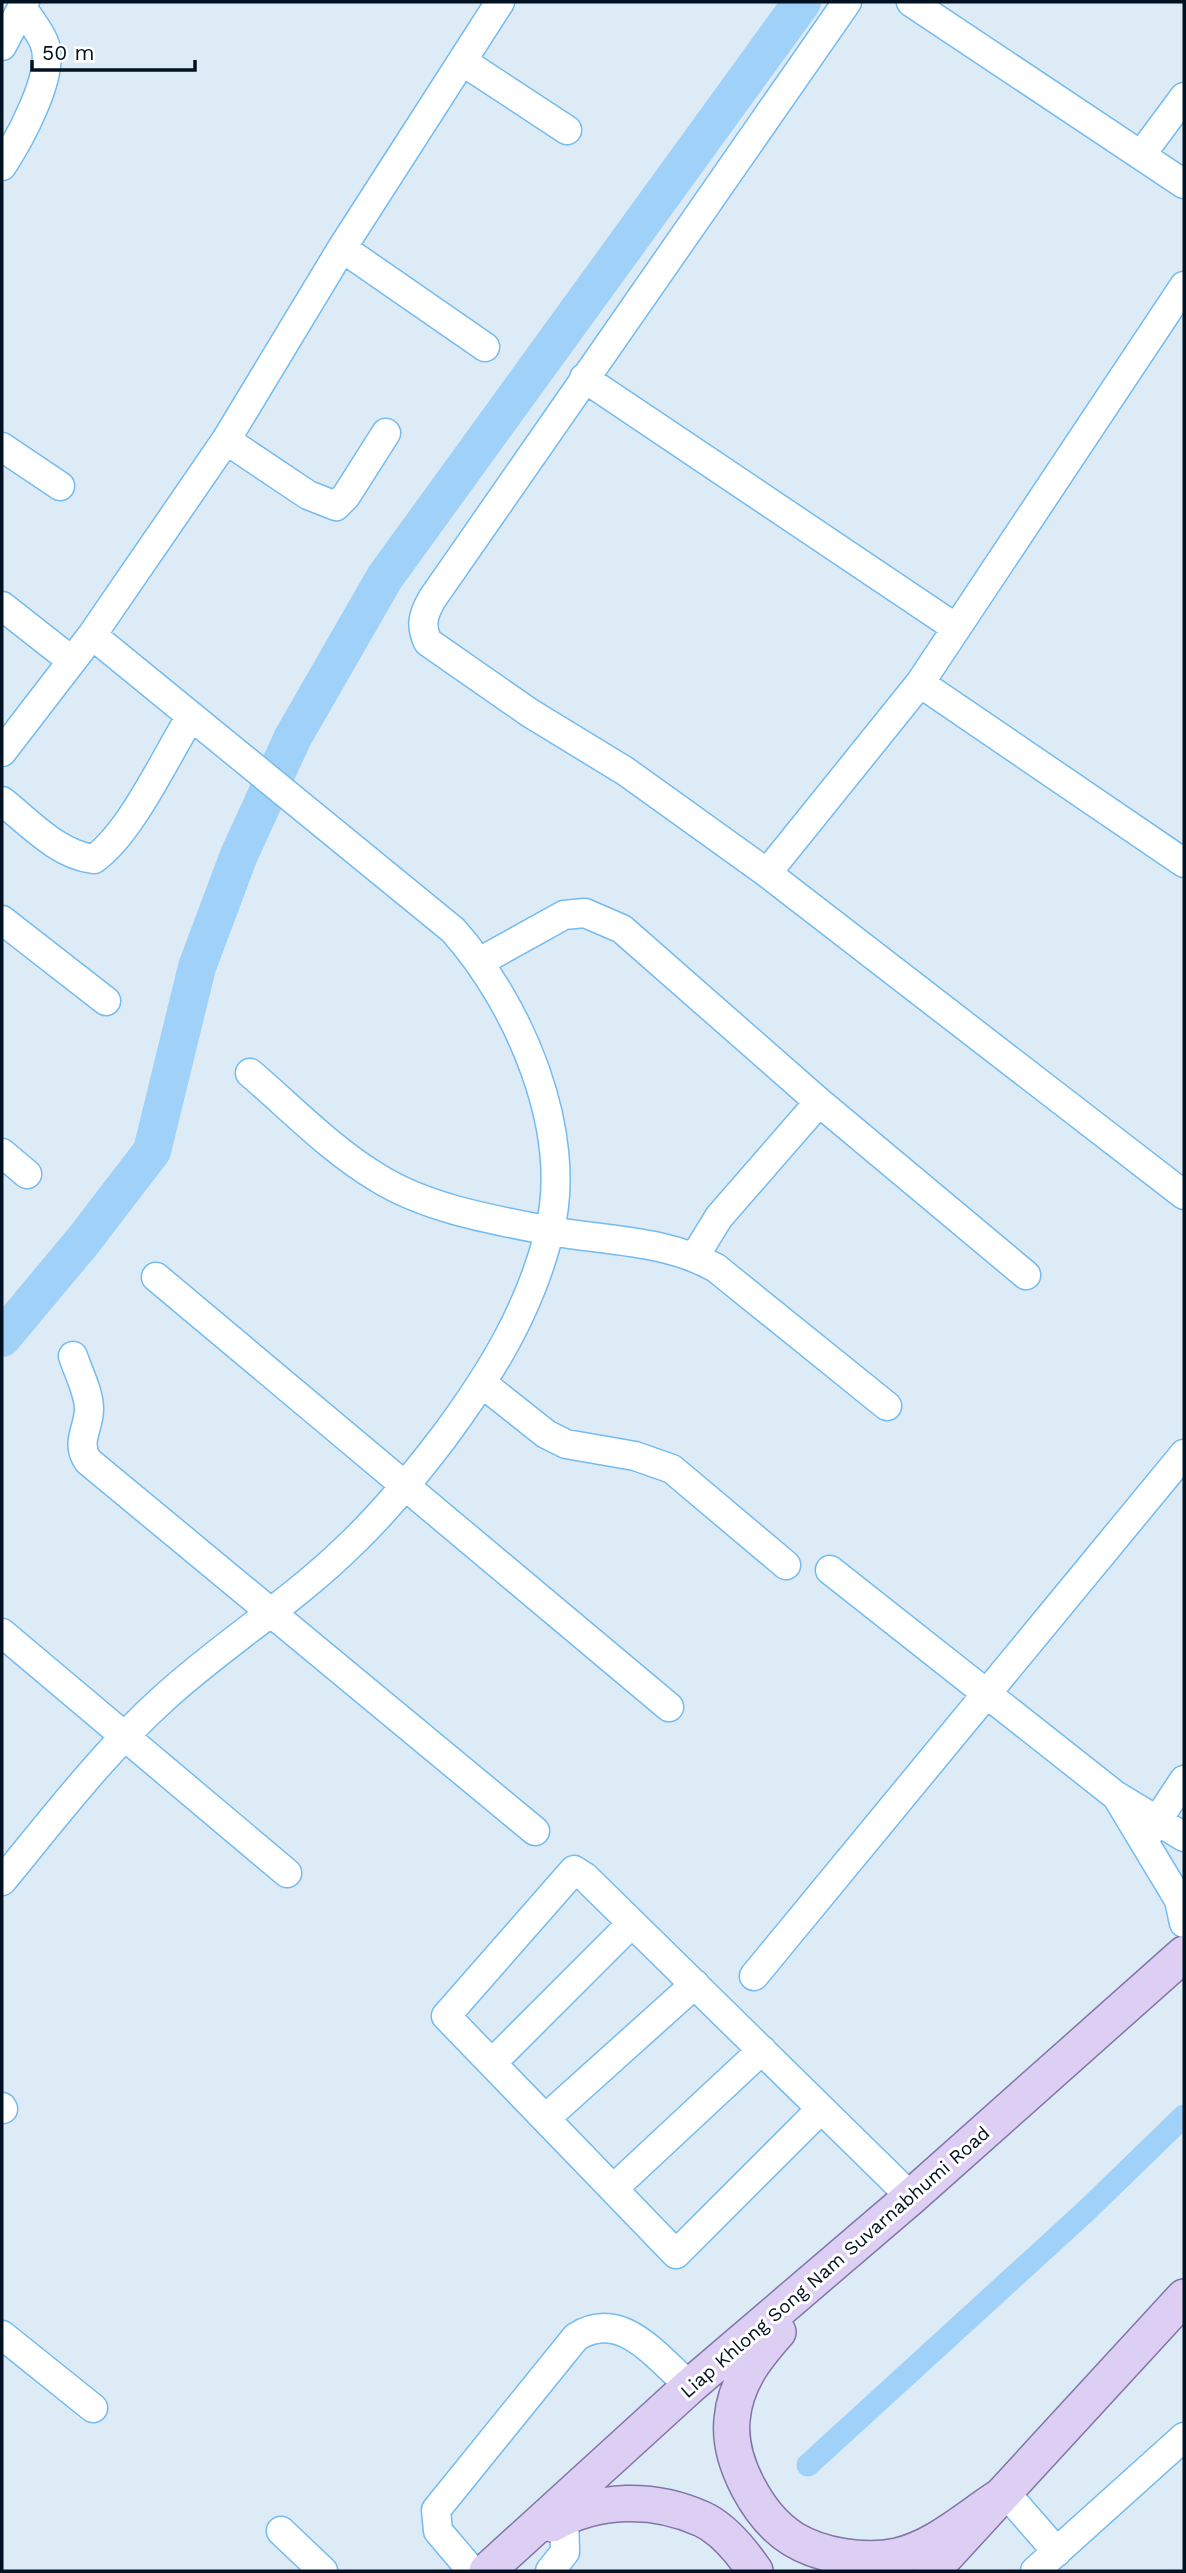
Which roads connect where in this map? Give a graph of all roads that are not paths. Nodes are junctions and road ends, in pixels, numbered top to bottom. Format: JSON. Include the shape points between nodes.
{"nodes":[{"id":1,"x":500,"y":2,"type":"edge"},
{"id":2,"x":847,"y":2,"type":"edge"},
{"id":3,"x":911,"y":2,"type":"edge"},
{"id":4,"x":24,"y":5,"type":"edge"},
{"id":5,"x":2,"y":46,"type":"edge"},
{"id":6,"x":462,"y":61,"type":"junction"},
{"id":7,"x":1184,"y":97,"type":"edge"},
{"id":8,"x":567,"y":130,"type":"dead end"},
{"id":9,"x":1141,"y":155,"type":"junction"},
{"id":10,"x":2,"y":166,"type":"edge"},
{"id":11,"x":1184,"y":184,"type":"edge"},
{"id":12,"x":342,"y":248,"type":"junction"},
{"id":13,"x":1184,"y":286,"type":"edge"},
{"id":14,"x":485,"y":347,"type":"dead end"},
{"id":15,"x":584,"y":379,"type":"junction"},
{"id":16,"x":386,"y":433,"type":"dead end"},
{"id":17,"x":226,"y":440,"type":"junction"},
{"id":18,"x":2,"y":447,"type":"edge"},
{"id":19,"x":60,"y":486,"type":"dead end"},
{"id":20,"x":2,"y":606,"type":"edge"},
{"id":21,"x":956,"y":628,"type":"junction"},
{"id":22,"x":92,"y":635,"type":"junction"},
{"id":23,"x":72,"y":661,"type":"junction"},
{"id":24,"x":920,"y":683,"type":"junction"},
{"id":25,"x":191,"y":716,"type":"junction"},
{"id":26,"x":2,"y":752,"type":"edge"},
{"id":27,"x":2,"y":801,"type":"edge"},
{"id":28,"x":1184,"y":863,"type":"edge"},
{"id":29,"x":767,"y":873,"type":"junction"},
{"id":30,"x":2,"y":920,"type":"edge"},
{"id":31,"x":481,"y":961,"type":"junction"},
{"id":32,"x":106,"y":1001,"type":"dead end"},
{"id":33,"x":250,"y":1073,"type":"dead end"},
{"id":34,"x":819,"y":1102,"type":"junction"},
{"id":35,"x":2,"y":1153,"type":"edge"},
{"id":36,"x":27,"y":1174,"type":"dead end"},
{"id":37,"x":1184,"y":1195,"type":"edge"},
{"id":38,"x":550,"y":1231,"type":"junction"},
{"id":39,"x":695,"y":1256,"type":"junction"},
{"id":40,"x":1026,"y":1275,"type":"dead end"},
{"id":41,"x":156,"y":1277,"type":"dead end"},
{"id":42,"x":73,"y":1356,"type":"dead end"},
{"id":43,"x":483,"y":1384,"type":"junction"},
{"id":44,"x":887,"y":1406,"type":"dead end"},
{"id":45,"x":1184,"y":1454,"type":"edge"},
{"id":46,"x":405,"y":1487,"type":"junction"},
{"id":47,"x":786,"y":1565,"type":"dead end"},
{"id":48,"x":830,"y":1570,"type":"dead end"},
{"id":49,"x":272,"y":1611,"type":"junction"},
{"id":50,"x":2,"y":1633,"type":"edge"},
{"id":51,"x":988,"y":1691,"type":"junction"},
{"id":52,"x":670,"y":1707,"type":"dead end"},
{"id":53,"x":123,"y":1737,"type":"junction"},
{"id":54,"x":1184,"y":1780,"type":"edge"},
{"id":55,"x":1151,"y":1830,"type":"junction"},
{"id":56,"x":535,"y":1831,"type":"dead end"},
{"id":57,"x":1184,"y":1837,"type":"edge"},
{"id":58,"x":4,"y":1873,"type":"edge"},
{"id":59,"x":287,"y":1873,"type":"dead end"},
{"id":60,"x":632,"y":1923,"type":"junction"},
{"id":61,"x":1184,"y":1923,"type":"edge"},
{"id":62,"x":1184,"y":1954,"type":"edge"},
{"id":63,"x":754,"y":1976,"type":"dead end"},
{"id":64,"x":695,"y":1984,"type":"junction"},
{"id":65,"x":762,"y":2050,"type":"junction"},
{"id":66,"x":492,"y":2063,"type":"junction"},
{"id":67,"x":821,"y":2109,"type":"junction"},
{"id":68,"x":546,"y":2118,"type":"junction"},
{"id":69,"x":613,"y":2189,"type":"junction"},
{"id":70,"x":911,"y":2197,"type":"junction"},
{"id":71,"x":876,"y":2227,"type":"junction"},
{"id":72,"x":1184,"y":2297,"type":"edge"},
{"id":73,"x":2,"y":2335,"type":"edge"},
{"id":74,"x":690,"y":2386,"type":"junction"},
{"id":75,"x":93,"y":2408,"type":"dead end"},
{"id":76,"x":1184,"y":2437,"type":"edge"},
{"id":77,"x":1001,"y":2494,"type":"junction"},
{"id":78,"x":564,"y":2517,"type":"junction"},
{"id":79,"x":281,"y":2531,"type":"dead end"},
{"id":80,"x":512,"y":2547,"type":"junction"},
{"id":81,"x":1057,"y":2553,"type":"junction"},
{"id":82,"x":317,"y":2569,"type":"edge"},
{"id":83,"x":471,"y":2571,"type":"edge"},
{"id":84,"x":487,"y":2571,"type":"edge"},
{"id":85,"x":550,"y":2571,"type":"edge"},
{"id":86,"x":755,"y":2571,"type":"edge"},
{"id":87,"x":932,"y":2571,"type":"edge"},
{"id":88,"x":1035,"y":2571,"type":"edge"}],
"edges":[{"from":1,"to":6,"type":"street"},
{"from":2,"to":15,"type":"street"},
{"from":3,"to":9,"type":"street"},
{"from":4,"to":5,"type":"street"},
{"from":4,"to":10,"type":"street","via":[[45,43],[48,60],[41,88]]},
{"from":6,"to":8,"type":"street"},
{"from":6,"to":12,"type":"street"},
{"from":7,"to":9,"type":"street"},
{"from":9,"to":11,"type":"street"},
{"from":12,"to":14,"type":"street"},
{"from":12,"to":17,"type":"street"},
{"from":13,"to":21,"type":"street"},
{"from":15,"to":21,"type":"street"},
{"from":15,"to":29,"type":"street","via":[[432,599],[421,628],[439,650],[625,771]]},
{"from":16,"to":17,"type":"street","via":[[336,506],[308,495]]},
{"from":17,"to":22,"type":"street"},
{"from":18,"to":19,"type":"street"},
{"from":20,"to":23,"type":"street"},
{"from":21,"to":24,"type":"street"},
{"from":22,"to":23,"type":"street"},
{"from":22,"to":25,"type":"street"},
{"from":23,"to":26,"type":"street"},
{"from":24,"to":28,"type":"street"},
{"from":24,"to":29,"type":"street"},
{"from":25,"to":27,"type":"street","via":[[129,821],[94,859],[62,849]]},
{"from":25,"to":31,"type":"street","via":[[453,930]]},
{"from":29,"to":37,"type":"street"},
{"from":30,"to":32,"type":"street"},
{"from":31,"to":34,"type":"street","via":[[564,915],[603,919],[622,929]]},
{"from":31,"to":38,"type":"street","via":[[539,1076],[553,1150]]},
{"from":33,"to":38,"type":"street","via":[[378,1178],[416,1197]]},
{"from":34,"to":39,"type":"street","via":[[719,1217]]},
{"from":34,"to":40,"type":"street"},
{"from":35,"to":36,"type":"street"},
{"from":38,"to":39,"type":"street"},
{"from":38,"to":43,"type":"street","via":[[517,1325]]},
{"from":39,"to":44,"type":"street"},
{"from":41,"to":46,"type":"street"},
{"from":42,"to":49,"type":"street","via":[[89,1409],[81,1442],[88,1461]]},
{"from":43,"to":46,"type":"street"},
{"from":43,"to":47,"type":"street","via":[[546,1434],[566,1444],[635,1456],[672,1469]]},
{"from":45,"to":51,"type":"street"},
{"from":46,"to":49,"type":"street","via":[[350,1546]]},
{"from":46,"to":52,"type":"street"},
{"from":48,"to":51,"type":"street"},
{"from":49,"to":53,"type":"street"},
{"from":49,"to":56,"type":"street"},
{"from":50,"to":53,"type":"street"},
{"from":51,"to":55,"type":"street"},
{"from":51,"to":63,"type":"street"},
{"from":53,"to":58,"type":"street"},
{"from":53,"to":59,"type":"street"},
{"from":54,"to":55,"type":"street"},
{"from":55,"to":57,"type":"street"},
{"from":55,"to":61,"type":"street","via":[[1180,1900]]},
{"from":60,"to":64,"type":"street"},
{"from":60,"to":66,"type":"street"},
{"from":60,"to":66,"type":"street","via":[[574,1870],[446,2016]]},
{"from":62,"to":70,"type":"main road","name":"Liap Khlong Song Nam Suvarnabhumi Road"},
{"from":64,"to":65,"type":"street"},
{"from":64,"to":68,"type":"street"},
{"from":65,"to":67,"type":"street"},
{"from":65,"to":69,"type":"street"},
{"from":66,"to":68,"type":"street"},
{"from":67,"to":69,"type":"street","via":[[676,2254]]},
{"from":67,"to":70,"type":"street"},
{"from":68,"to":69,"type":"street"},
{"from":70,"to":71,"type":"main road","name":"Liap Khlong Song Nam Suvarnabhumi Road"},
{"from":71,"to":74,"type":"main road","name":"Liap Khlong Song Nam Suvarnabhumi Road"},
{"from":71,"to":77,"type":"main road","via":[[750,2363],[732,2421],[735,2458],[748,2488],[792,2539],[828,2553],[859,2558],[895,2557],[922,2548]]},
{"from":72,"to":77,"type":"main road"},
{"from":73,"to":75,"type":"street"},
{"from":74,"to":80,"type":"main road","name":"Liap Khlong Song Nam Suvarnabhumi Road"},
{"from":74,"to":83,"type":"street","via":[[635,2338],[615,2327],[592,2327],[576,2337],[436,2510],[438,2531]]},
{"from":76,"to":81,"type":"street"},
{"from":77,"to":81,"type":"street"},
{"from":77,"to":87,"type":"main road"},
{"from":78,"to":80,"type":"main road"},
{"from":78,"to":85,"type":"street","via":[[565,2552]]},
{"from":78,"to":86,"type":"main road","via":[[592,2505],[662,2506],[704,2519],[739,2548]]},
{"from":79,"to":82,"type":"street"},
{"from":80,"to":84,"type":"main road","name":"Liap Khlong Song Nam Suvarnabhumi Road"},
{"from":81,"to":88,"type":"street"}]}
